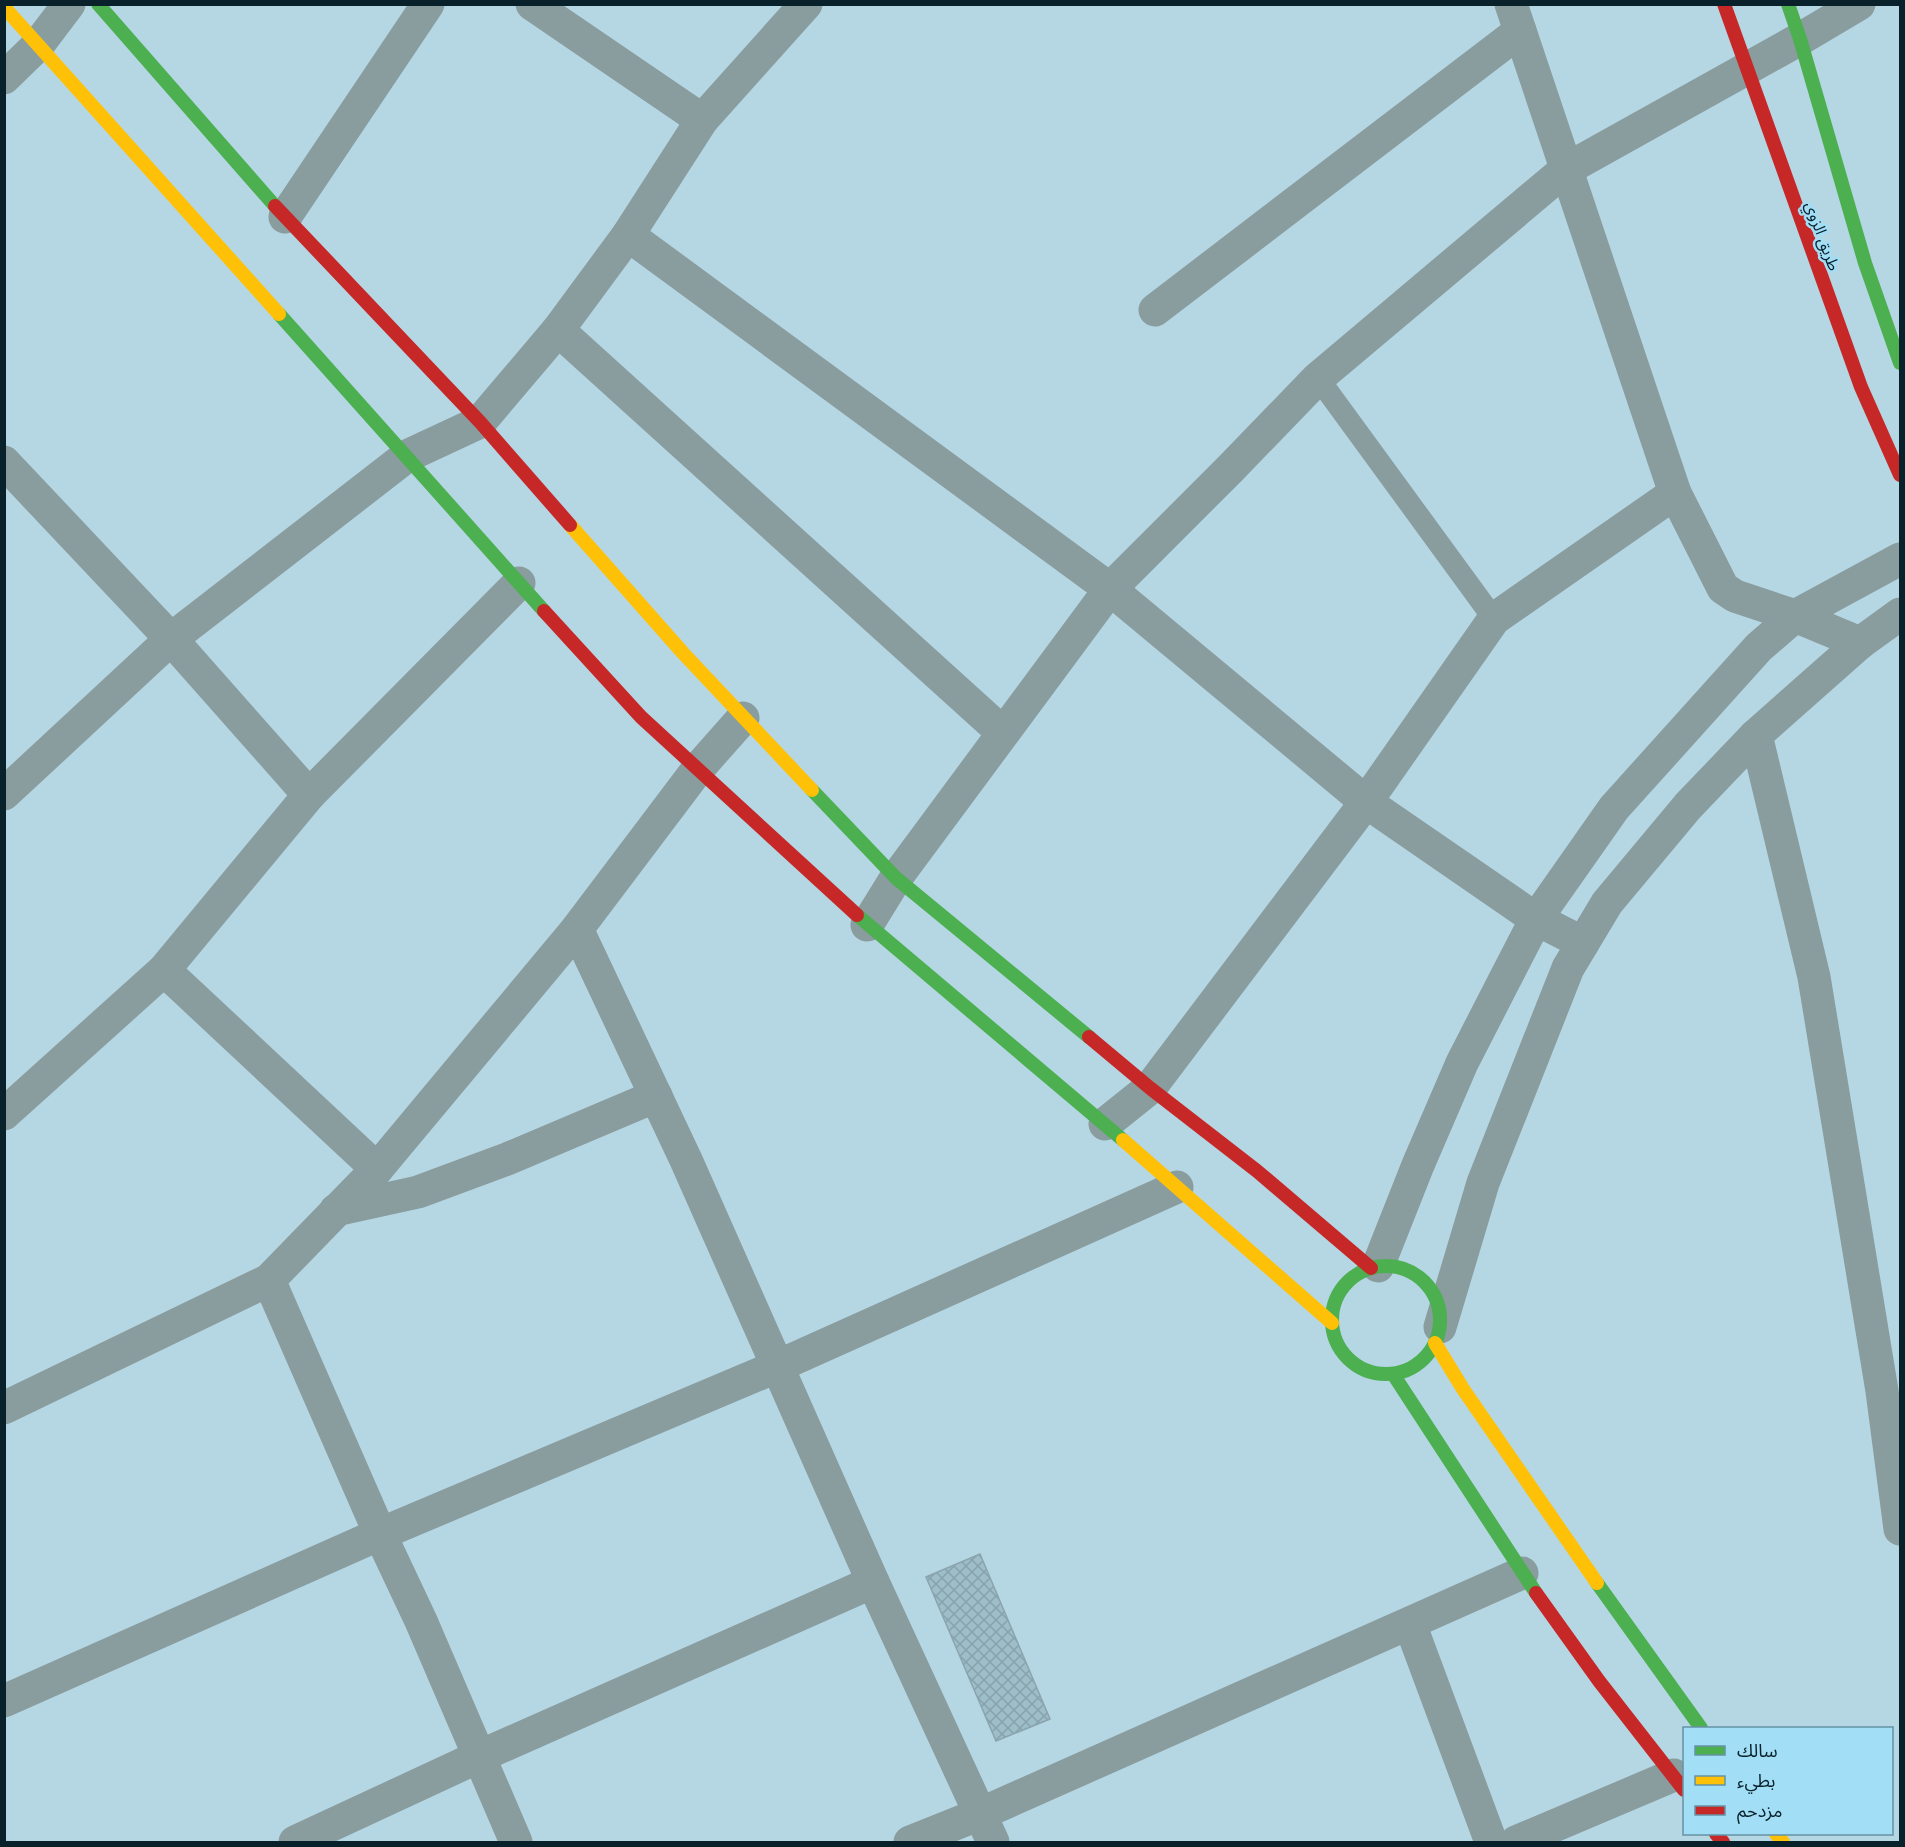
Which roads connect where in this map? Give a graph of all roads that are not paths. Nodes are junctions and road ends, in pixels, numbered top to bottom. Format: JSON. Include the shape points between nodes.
{"nodes":[{"id":1,"x":69,"y":4,"type":"edge"},
{"id":2,"x":98,"y":4,"type":"edge"},
{"id":3,"x":428,"y":4,"type":"edge"},
{"id":4,"x":532,"y":4,"type":"edge"},
{"id":5,"x":806,"y":4,"type":"edge"},
{"id":6,"x":1724,"y":4,"type":"edge"},
{"id":7,"x":1788,"y":4,"type":"edge"},
{"id":8,"x":1858,"y":4,"type":"edge"},
{"id":9,"x":4,"y":7,"type":"edge"},
{"id":10,"x":1515,"y":18,"type":"edge"},
{"id":11,"x":1800,"y":39,"type":"junction"},
{"id":12,"x":38,"y":45,"type":"junction"},
{"id":13,"x":1745,"y":69,"type":"junction"},
{"id":14,"x":6,"y":74,"type":"edge"},
{"id":15,"x":702,"y":120,"type":"junction"},
{"id":16,"x":1565,"y":170,"type":"junction"},
{"id":17,"x":285,"y":217,"type":"junction"},
{"id":18,"x":628,"y":235,"type":"junction"},
{"id":19,"x":1155,"y":310,"type":"dead end"},
{"id":20,"x":558,"y":330,"type":"junction"},
{"id":21,"x":1900,"y":363,"type":"edge"},
{"id":22,"x":1318,"y":378,"type":"junction"},
{"id":23,"x":480,"y":422,"type":"junction"},
{"id":24,"x":407,"y":456,"type":"junction"},
{"id":25,"x":4,"y":462,"type":"edge"},
{"id":26,"x":1900,"y":475,"type":"edge"},
{"id":27,"x":1675,"y":493,"type":"junction"},
{"id":28,"x":1900,"y":559,"type":"edge"},
{"id":29,"x":519,"y":584,"type":"junction"},
{"id":30,"x":1110,"y":589,"type":"junction"},
{"id":31,"x":1900,"y":614,"type":"edge"},
{"id":32,"x":1795,"y":616,"type":"junction"},
{"id":33,"x":1494,"y":619,"type":"junction"},
{"id":34,"x":171,"y":639,"type":"junction"},
{"id":35,"x":1860,"y":643,"type":"junction"},
{"id":36,"x":743,"y":718,"type":"junction"},
{"id":37,"x":1002,"y":732,"type":"junction"},
{"id":38,"x":1756,"y":735,"type":"junction"},
{"id":39,"x":697,"y":770,"type":"junction"},
{"id":40,"x":4,"y":794,"type":"edge"},
{"id":41,"x":309,"y":795,"type":"junction"},
{"id":42,"x":1366,"y":802,"type":"junction"},
{"id":43,"x":896,"y":878,"type":"junction"},
{"id":44,"x":1536,"y":919,"type":"junction"},
{"id":45,"x":867,"y":925,"type":"junction"},
{"id":46,"x":577,"y":929,"type":"junction"},
{"id":47,"x":1583,"y":943,"type":"junction"},
{"id":48,"x":164,"y":970,"type":"junction"},
{"id":49,"x":1150,"y":1088,"type":"junction"},
{"id":50,"x":656,"y":1096,"type":"junction"},
{"id":51,"x":4,"y":1114,"type":"edge"},
{"id":52,"x":1106,"y":1124,"type":"junction"},
{"id":53,"x":377,"y":1169,"type":"junction"},
{"id":54,"x":1177,"y":1187,"type":"junction"},
{"id":55,"x":336,"y":1210,"type":"junction"},
{"id":56,"x":1374,"y":1267,"type":"junction"},
{"id":57,"x":269,"y":1280,"type":"junction"},
{"id":58,"x":1332,"y":1323,"type":"junction"},
{"id":59,"x":1437,"y":1335,"type":"junction"},
{"id":60,"x":778,"y":1366,"type":"junction"},
{"id":61,"x":1393,"y":1374,"type":"junction"},
{"id":62,"x":4,"y":1408,"type":"edge"},
{"id":63,"x":1900,"y":1529,"type":"edge"},
{"id":64,"x":380,"y":1534,"type":"junction"},
{"id":65,"x":1522,"y":1573,"type":"junction"},
{"id":66,"x":873,"y":1582,"type":"junction"},
{"id":67,"x":1410,"y":1624,"type":"junction"},
{"id":68,"x":4,"y":1701,"type":"edge"},
{"id":69,"x":1700,"y":1727,"type":"edge"},
{"id":70,"x":478,"y":1757,"type":"junction"},
{"id":71,"x":1679,"y":1782,"type":"edge"},
{"id":72,"x":986,"y":1828,"type":"edge"},
{"id":73,"x":296,"y":1842,"type":"edge"},
{"id":74,"x":516,"y":1842,"type":"edge"},
{"id":75,"x":910,"y":1842,"type":"edge"},
{"id":76,"x":1491,"y":1842,"type":"edge"},
{"id":77,"x":1516,"y":1842,"type":"edge"}],
"edges":[{"from":1,"to":12,"type":"street"},
{"from":2,"to":17,"type":"street"},
{"from":3,"to":17,"type":"street"},
{"from":4,"to":15,"type":"street"},
{"from":5,"to":15,"type":"street"},
{"from":6,"to":13,"type":"street","name":"طريق الزوي"},
{"from":7,"to":11,"type":"street","name":"طريق الزوي"},
{"from":8,"to":11,"type":"street"},
{"from":9,"to":12,"type":"street"},
{"from":10,"to":16,"type":"street"},
{"from":10,"to":19,"type":"street"},
{"from":11,"to":13,"type":"street"},
{"from":11,"to":21,"type":"street","name":"طريق الزوي","via":[[1865,263]]},
{"from":12,"to":14,"type":"street"},
{"from":12,"to":24,"type":"street"},
{"from":13,"to":16,"type":"street"},
{"from":13,"to":26,"type":"street","name":"طريق الزوي","via":[[1861,387]]},
{"from":15,"to":18,"type":"street"},
{"from":16,"to":22,"type":"street"},
{"from":16,"to":27,"type":"street"},
{"from":17,"to":23,"type":"street"},
{"from":18,"to":20,"type":"street"},
{"from":18,"to":30,"type":"street"},
{"from":20,"to":23,"type":"street"},
{"from":20,"to":37,"type":"street"},
{"from":22,"to":30,"type":"street"},
{"from":22,"to":33,"type":"lane"},
{"from":23,"to":24,"type":"street"},
{"from":23,"to":36,"type":"street"},
{"from":24,"to":29,"type":"street"},
{"from":24,"to":34,"type":"street"},
{"from":25,"to":34,"type":"street"},
{"from":27,"to":32,"type":"street","via":[[1723,588],[1735,597]]},
{"from":27,"to":33,"type":"street"},
{"from":28,"to":32,"type":"street"},
{"from":29,"to":39,"type":"street","via":[[641,717]]},
{"from":29,"to":41,"type":"street"},
{"from":30,"to":37,"type":"street"},
{"from":30,"to":42,"type":"street"},
{"from":31,"to":35,"type":"street"},
{"from":32,"to":35,"type":"street"},
{"from":32,"to":44,"type":"street","via":[[1759,647],[1614,808]]},
{"from":33,"to":42,"type":"street"},
{"from":34,"to":40,"type":"street"},
{"from":34,"to":41,"type":"street"},
{"from":35,"to":38,"type":"street"},
{"from":36,"to":39,"type":"street"},
{"from":36,"to":43,"type":"street"},
{"from":37,"to":43,"type":"street"},
{"from":38,"to":47,"type":"street","via":[[1688,806],[1607,903]]},
{"from":38,"to":63,"type":"street","via":[[1814,976],[1882,1391]]},
{"from":39,"to":45,"type":"street"},
{"from":39,"to":46,"type":"street"},
{"from":41,"to":48,"type":"street"},
{"from":42,"to":44,"type":"street"},
{"from":42,"to":49,"type":"street"},
{"from":43,"to":45,"type":"street"},
{"from":43,"to":49,"type":"street"},
{"from":44,"to":47,"type":"street"},
{"from":44,"to":56,"type":"street","via":[[1462,1063]]},
{"from":45,"to":52,"type":"street"},
{"from":46,"to":50,"type":"street"},
{"from":46,"to":53,"type":"street"},
{"from":47,"to":59,"type":"street","via":[[1568,968],[1483,1183]]},
{"from":48,"to":51,"type":"street"},
{"from":48,"to":53,"type":"street"},
{"from":49,"to":52,"type":"street"},
{"from":49,"to":56,"type":"street"},
{"from":50,"to":55,"type":"street","via":[[418,1192]]},
{"from":50,"to":60,"type":"street"},
{"from":52,"to":54,"type":"street"},
{"from":53,"to":55,"type":"street"},
{"from":54,"to":58,"type":"street"},
{"from":54,"to":60,"type":"street"},
{"from":55,"to":57,"type":"street"},
{"from":56,"to":58,"type":"street","via":[[1355,1276],[1342,1289],[1334,1305]]},
{"from":56,"to":59,"type":"street","via":[[1406,1270],[1421,1279],[1439,1309]]},
{"from":57,"to":62,"type":"street"},
{"from":57,"to":64,"type":"street"},
{"from":58,"to":61,"type":"street","via":[[1345,1356],[1359,1367]]},
{"from":59,"to":61,"type":"street","via":[[1424,1358]]},
{"from":59,"to":69,"type":"street","via":[[1463,1389]]},
{"from":60,"to":64,"type":"street"},
{"from":60,"to":66,"type":"street"},
{"from":61,"to":65,"type":"street"},
{"from":64,"to":68,"type":"street"},
{"from":64,"to":70,"type":"street"},
{"from":65,"to":67,"type":"street"},
{"from":65,"to":71,"type":"street","via":[[1599,1681]]},
{"from":66,"to":70,"type":"street"},
{"from":66,"to":72,"type":"street"},
{"from":67,"to":72,"type":"street"},
{"from":67,"to":76,"type":"street"},
{"from":70,"to":73,"type":"street"},
{"from":70,"to":74,"type":"street"},
{"from":71,"to":77,"type":"street"},
{"from":72,"to":75,"type":"street"}]}
